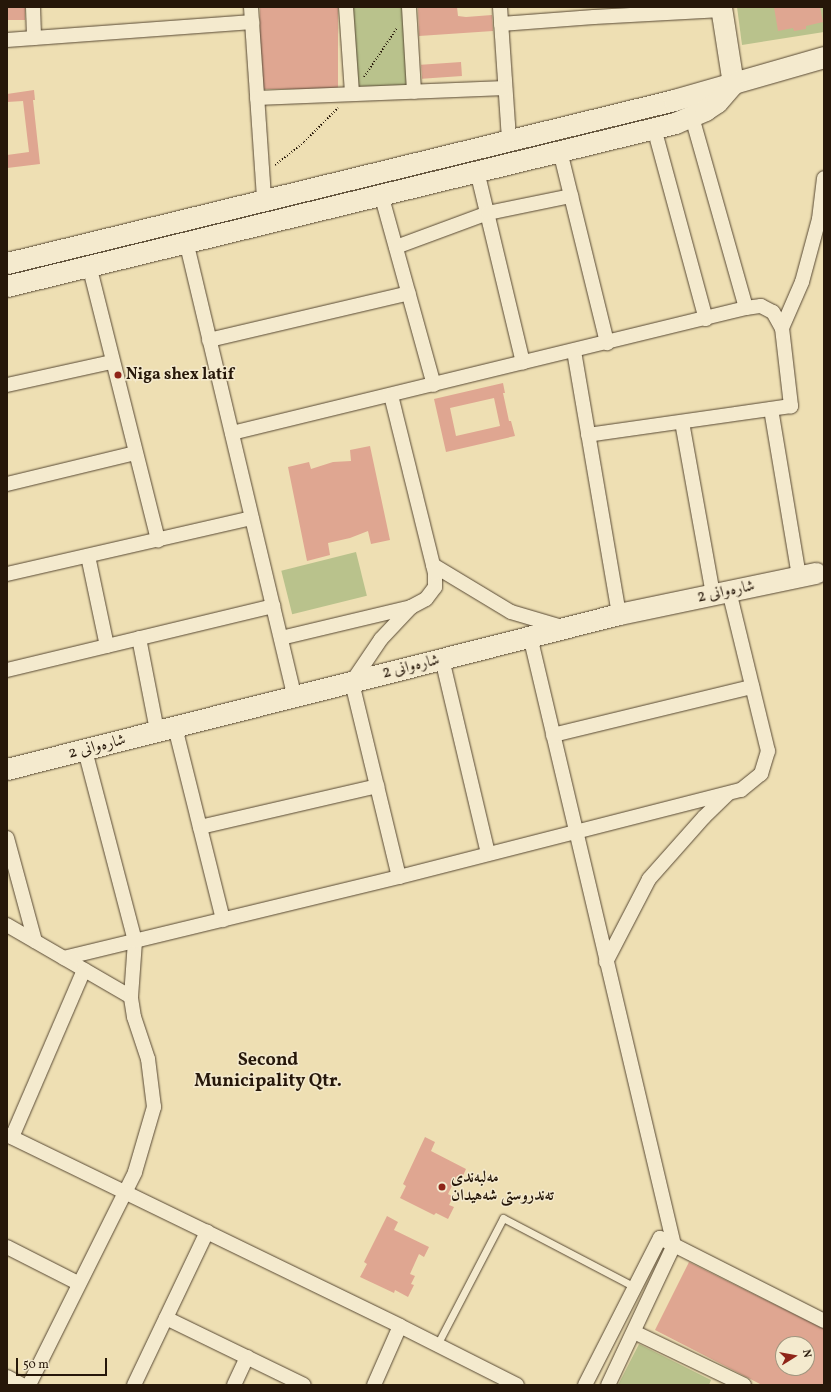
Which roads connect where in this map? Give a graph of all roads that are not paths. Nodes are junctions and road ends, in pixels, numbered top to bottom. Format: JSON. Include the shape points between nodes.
{"nodes":[{"id":1,"x":33,"y":7,"type":"edge"},
{"id":2,"x":251,"y":7,"type":"edge"},
{"id":3,"x":346,"y":7,"type":"edge"},
{"id":4,"x":500,"y":7,"type":"edge"},
{"id":5,"x":409,"y":8,"type":"edge"},
{"id":6,"x":722,"y":8,"type":"edge"},
{"id":7,"x":594,"y":12,"type":"edge"},
{"id":8,"x":252,"y":22,"type":"junction"},
{"id":9,"x":501,"y":24,"type":"junction"},
{"id":10,"x":34,"y":38,"type":"junction"},
{"id":11,"x":7,"y":40,"type":"edge"},
{"id":12,"x":824,"y":57,"type":"edge"},
{"id":13,"x":733,"y":84,"type":"junction"},
{"id":14,"x":505,"y":88,"type":"junction"},
{"id":15,"x":414,"y":92,"type":"junction"},
{"id":16,"x":352,"y":93,"type":"junction"},
{"id":17,"x":257,"y":98,"type":"junction"},
{"id":18,"x":692,"y":117,"type":"junction"},
{"id":19,"x":654,"y":128,"type":"junction"},
{"id":20,"x":509,"y":140,"type":"junction"},
{"id":21,"x":560,"y":151,"type":"junction"},
{"id":22,"x":477,"y":171,"type":"junction"},
{"id":23,"x":824,"y":178,"type":"edge"},
{"id":24,"x":382,"y":194,"type":"junction"},
{"id":25,"x":571,"y":196,"type":"junction"},
{"id":26,"x":264,"y":199,"type":"junction"},
{"id":27,"x":488,"y":213,"type":"junction"},
{"id":28,"x":135,"y":231,"type":"junction"},
{"id":29,"x":93,"y":241,"type":"junction"},
{"id":30,"x":186,"y":241,"type":"junction"},
{"id":31,"x":396,"y":247,"type":"junction"},
{"id":32,"x":140,"y":252,"type":"junction"},
{"id":33,"x":7,"y":263,"type":"edge"},
{"id":34,"x":93,"y":264,"type":"junction"},
{"id":35,"x":7,"y":286,"type":"edge"},
{"id":36,"x":409,"y":293,"type":"junction"},
{"id":37,"x":746,"y":308,"type":"junction"},
{"id":38,"x":706,"y":319,"type":"junction"},
{"id":39,"x":782,"y":328,"type":"junction"},
{"id":40,"x":209,"y":340,"type":"junction"},
{"id":41,"x":607,"y":343,"type":"junction"},
{"id":42,"x":574,"y":351,"type":"junction"},
{"id":43,"x":112,"y":362,"type":"junction"},
{"id":44,"x":523,"y":363,"type":"junction"},
{"id":45,"x":7,"y":385,"type":"edge"},
{"id":46,"x":434,"y":385,"type":"junction"},
{"id":47,"x":391,"y":395,"type":"junction"},
{"id":48,"x":771,"y":409,"type":"junction"},
{"id":49,"x":682,"y":422,"type":"junction"},
{"id":50,"x":232,"y":433,"type":"junction"},
{"id":51,"x":588,"y":435,"type":"junction"},
{"id":52,"x":135,"y":453,"type":"junction"},
{"id":53,"x":7,"y":484,"type":"edge"},
{"id":54,"x":252,"y":518,"type":"junction"},
{"id":55,"x":158,"y":540,"type":"junction"},
{"id":56,"x":88,"y":556,"type":"junction"},
{"id":57,"x":433,"y":565,"type":"junction"},
{"id":58,"x":7,"y":574,"type":"edge"},
{"id":59,"x":808,"y":575,"type":"joint"},
{"id":60,"x":721,"y":593,"type":"junction"},
{"id":61,"x":273,"y":606,"type":"junction"},
{"id":62,"x":411,"y":607,"type":"junction"},
{"id":63,"x":619,"y":614,"type":"junction"},
{"id":64,"x":564,"y":628,"type":"junction"},
{"id":65,"x":530,"y":636,"type":"junction"},
{"id":66,"x":140,"y":638,"type":"junction"},
{"id":67,"x":281,"y":638,"type":"junction"},
{"id":68,"x":107,"y":646,"type":"junction"},
{"id":69,"x":442,"y":659,"type":"junction"},
{"id":70,"x":7,"y":670,"type":"edge"},
{"id":71,"x":352,"y":682,"type":"junction"},
{"id":72,"x":752,"y":687,"type":"junction"},
{"id":73,"x":294,"y":696,"type":"junction"},
{"id":74,"x":166,"y":729,"type":"junction"},
{"id":75,"x":553,"y":735,"type":"junction"},
{"id":76,"x":85,"y":750,"type":"junction"},
{"id":77,"x":7,"y":769,"type":"edge"},
{"id":78,"x":377,"y":786,"type":"junction"},
{"id":79,"x":728,"y":793,"type":"junction"},
{"id":80,"x":200,"y":826,"type":"junction"},
{"id":81,"x":576,"y":832,"type":"junction"},
{"id":82,"x":7,"y":838,"type":"edge"},
{"id":83,"x":488,"y":854,"type":"junction"},
{"id":84,"x":399,"y":877,"type":"junction"},
{"id":85,"x":223,"y":920,"type":"junction"},
{"id":86,"x":7,"y":925,"type":"edge"},
{"id":87,"x":35,"y":941,"type":"junction"},
{"id":88,"x":135,"y":941,"type":"junction"},
{"id":89,"x":64,"y":958,"type":"junction"},
{"id":90,"x":606,"y":962,"type":"junction"},
{"id":91,"x":84,"y":970,"type":"junction"},
{"id":92,"x":131,"y":997,"type":"junction"},
{"id":93,"x":10,"y":1136,"type":"edge"},
{"id":94,"x":125,"y":1192,"type":"junction"},
{"id":95,"x":207,"y":1232,"type":"junction"},
{"id":96,"x":674,"y":1245,"type":"junction"},
{"id":97,"x":7,"y":1247,"type":"edge"},
{"id":98,"x":78,"y":1283,"type":"junction"},
{"id":99,"x":635,"y":1287,"type":"junction"},
{"id":100,"x":166,"y":1318,"type":"junction"},
{"id":101,"x":824,"y":1321,"type":"edge"},
{"id":102,"x":400,"y":1326,"type":"junction"},
{"id":103,"x":634,"y":1332,"type":"junction"},
{"id":104,"x":437,"y":1344,"type":"junction"},
{"id":105,"x":247,"y":1357,"type":"junction"},
{"id":106,"x":7,"y":1377,"type":"edge"},
{"id":107,"x":723,"y":1380,"type":"edge"},
{"id":108,"x":22,"y":1385,"type":"edge"},
{"id":109,"x":29,"y":1385,"type":"edge"},
{"id":110,"x":134,"y":1385,"type":"edge"},
{"id":111,"x":234,"y":1385,"type":"edge"},
{"id":112,"x":304,"y":1385,"type":"edge"},
{"id":113,"x":374,"y":1385,"type":"edge"},
{"id":114,"x":517,"y":1385,"type":"edge"},
{"id":115,"x":585,"y":1385,"type":"edge"},
{"id":116,"x":608,"y":1385,"type":"edge"},
{"id":117,"x":744,"y":1385,"type":"edge"}],
"edges":[{"from":1,"to":10,"type":"street"},
{"from":2,"to":8,"type":"street"},
{"from":3,"to":16,"type":"street"},
{"from":4,"to":9,"type":"street"},
{"from":5,"to":15,"type":"street"},
{"from":6,"to":7,"type":"street"},
{"from":6,"to":13,"type":"main road"},
{"from":7,"to":9,"type":"street"},
{"from":8,"to":10,"type":"street"},
{"from":8,"to":17,"type":"street"},
{"from":9,"to":14,"type":"street"},
{"from":10,"to":11,"type":"street"},
{"from":12,"to":13,"type":"main road"},
{"from":13,"to":18,"type":"main road","via":[[717,102]]},
{"from":13,"to":20,"type":"main road"},
{"from":14,"to":15,"type":"street"},
{"from":14,"to":20,"type":"street"},
{"from":15,"to":16,"type":"street"},
{"from":16,"to":17,"type":"street"},
{"from":17,"to":26,"type":"street"},
{"from":18,"to":19,"type":"main road"},
{"from":18,"to":37,"type":"street"},
{"from":19,"to":21,"type":"main road"},
{"from":19,"to":38,"type":"street"},
{"from":20,"to":26,"type":"main road"},
{"from":21,"to":22,"type":"main road"},
{"from":21,"to":25,"type":"street"},
{"from":22,"to":24,"type":"main road"},
{"from":22,"to":27,"type":"street"},
{"from":23,"to":39,"type":"street","via":[[819,219],[802,282]]},
{"from":24,"to":30,"type":"main road"},
{"from":24,"to":31,"type":"street"},
{"from":25,"to":27,"type":"street"},
{"from":25,"to":41,"type":"street"},
{"from":26,"to":28,"type":"main road"},
{"from":27,"to":31,"type":"street"},
{"from":27,"to":44,"type":"street"},
{"from":28,"to":29,"type":"main road"},
{"from":28,"to":32,"type":"main road","via":[[132,241],[136,250]]},
{"from":29,"to":33,"type":"main road"},
{"from":29,"to":34,"type":"main road","via":[[101,251]]},
{"from":30,"to":32,"type":"main road"},
{"from":30,"to":40,"type":"street"},
{"from":31,"to":36,"type":"street"},
{"from":32,"to":34,"type":"main road"},
{"from":34,"to":35,"type":"main road"},
{"from":34,"to":43,"type":"street"},
{"from":36,"to":40,"type":"street"},
{"from":36,"to":46,"type":"street"},
{"from":37,"to":38,"type":"street"},
{"from":37,"to":39,"type":"street","via":[[760,306],[773,312]]},
{"from":38,"to":41,"type":"street"},
{"from":39,"to":48,"type":"street","via":[[791,406]]},
{"from":40,"to":50,"type":"street"},
{"from":41,"to":42,"type":"street"},
{"from":42,"to":44,"type":"street"},
{"from":42,"to":51,"type":"street"},
{"from":43,"to":45,"type":"street"},
{"from":43,"to":52,"type":"street"},
{"from":44,"to":46,"type":"street"},
{"from":46,"to":47,"type":"street"},
{"from":47,"to":50,"type":"street"},
{"from":47,"to":57,"type":"street"},
{"from":48,"to":49,"type":"street"},
{"from":48,"to":59,"type":"street"},
{"from":49,"to":51,"type":"street"},
{"from":49,"to":60,"type":"street"},
{"from":50,"to":54,"type":"street"},
{"from":51,"to":63,"type":"street"},
{"from":52,"to":53,"type":"street"},
{"from":52,"to":55,"type":"street"},
{"from":54,"to":55,"type":"street"},
{"from":54,"to":61,"type":"street"},
{"from":55,"to":56,"type":"street"},
{"from":56,"to":58,"type":"street"},
{"from":56,"to":68,"type":"street"},
{"from":57,"to":62,"type":"street","via":[[435,586],[426,599]]},
{"from":57,"to":64,"type":"street","via":[[511,612]]},
{"from":59,"to":60,"type":"main road","name":"شارەوانی 2"},
{"from":60,"to":63,"type":"main road","name":"شارەوانی 2"},
{"from":60,"to":72,"type":"street"},
{"from":61,"to":66,"type":"street"},
{"from":61,"to":67,"type":"street"},
{"from":62,"to":67,"type":"street"},
{"from":62,"to":71,"type":"street","via":[[381,639]]},
{"from":63,"to":64,"type":"main road","name":"شارەوانی 2"},
{"from":64,"to":65,"type":"main road","name":"شارەوانی 2"},
{"from":65,"to":69,"type":"main road","name":"شارەوانی 2"},
{"from":65,"to":75,"type":"street"},
{"from":66,"to":68,"type":"street"},
{"from":66,"to":74,"type":"street"},
{"from":67,"to":73,"type":"street"},
{"from":68,"to":70,"type":"street"},
{"from":69,"to":71,"type":"main road","name":"شارەوانی 2"},
{"from":69,"to":83,"type":"street"},
{"from":71,"to":73,"type":"main road","name":"شارەوانی 2"},
{"from":71,"to":78,"type":"street"},
{"from":72,"to":75,"type":"street"},
{"from":72,"to":79,"type":"street","via":[[768,751],[761,774],[741,790]]},
{"from":73,"to":74,"type":"main road","name":"شارەوانی 2"},
{"from":74,"to":76,"type":"main road","name":"شارەوانی 2"},
{"from":74,"to":80,"type":"street"},
{"from":75,"to":81,"type":"street"},
{"from":76,"to":77,"type":"main road","name":"شارەوانی 2"},
{"from":76,"to":88,"type":"street"},
{"from":78,"to":80,"type":"street"},
{"from":78,"to":84,"type":"street"},
{"from":79,"to":81,"type":"street"},
{"from":79,"to":90,"type":"street","via":[[649,880]]},
{"from":80,"to":85,"type":"street"},
{"from":81,"to":83,"type":"street"},
{"from":81,"to":90,"type":"street"},
{"from":82,"to":87,"type":"street"},
{"from":83,"to":84,"type":"street"},
{"from":84,"to":85,"type":"street"},
{"from":85,"to":88,"type":"street"},
{"from":86,"to":87,"type":"street"},
{"from":87,"to":89,"type":"street"},
{"from":88,"to":89,"type":"street"},
{"from":88,"to":92,"type":"street"},
{"from":89,"to":91,"type":"street"},
{"from":90,"to":96,"type":"street"},
{"from":91,"to":92,"type":"street"},
{"from":91,"to":93,"type":"street"},
{"from":92,"to":94,"type":"street","via":[[134,1017],[148,1059],[154,1107],[135,1172]]},
{"from":93,"to":94,"type":"street"},
{"from":94,"to":95,"type":"street"},
{"from":94,"to":98,"type":"street"},
{"from":95,"to":100,"type":"street"},
{"from":95,"to":102,"type":"street"},
{"from":96,"to":99,"type":"street","via":[[660,1238]]},
{"from":96,"to":101,"type":"street"},
{"from":96,"to":103,"type":"street"},
{"from":97,"to":98,"type":"street"},
{"from":98,"to":109,"type":"street"},
{"from":99,"to":104,"type":"lane","via":[[503,1218]]},
{"from":99,"to":115,"type":"street"},
{"from":100,"to":105,"type":"street"},
{"from":100,"to":110,"type":"street"},
{"from":102,"to":104,"type":"street"},
{"from":102,"to":113,"type":"street"},
{"from":103,"to":107,"type":"street"},
{"from":103,"to":116,"type":"street"},
{"from":104,"to":114,"type":"street"},
{"from":105,"to":111,"type":"street"},
{"from":105,"to":112,"type":"street"},
{"from":106,"to":108,"type":"street"},
{"from":107,"to":117,"type":"street"}]}
